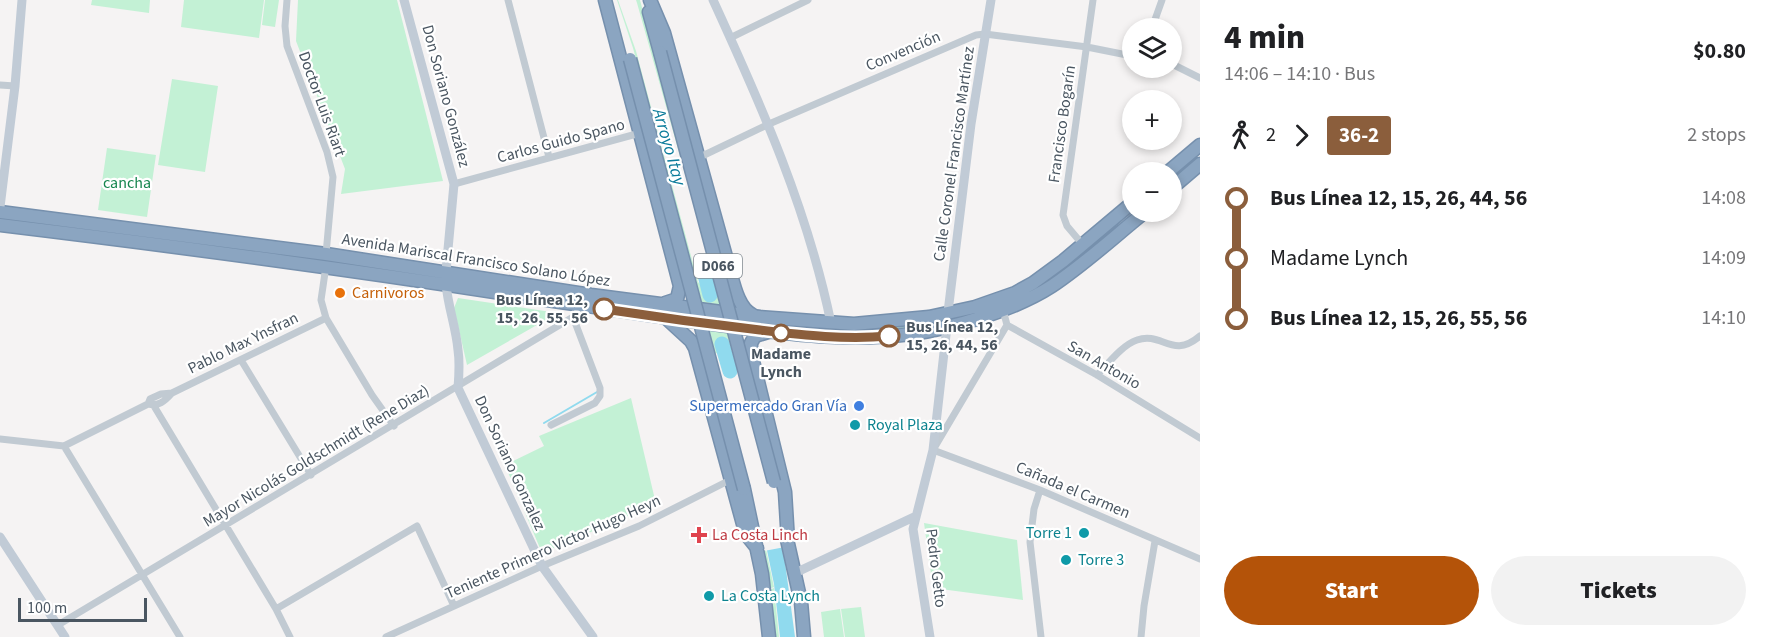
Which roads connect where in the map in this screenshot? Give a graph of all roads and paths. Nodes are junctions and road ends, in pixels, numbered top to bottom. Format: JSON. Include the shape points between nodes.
{"nodes":[{"id":1,"x":22,"y":0,"type":"edge"},
{"id":2,"x":287,"y":0,"type":"edge"},
{"id":3,"x":404,"y":0,"type":"edge"},
{"id":4,"x":508,"y":0,"type":"edge"},
{"id":5,"x":605,"y":0,"type":"edge"},
{"id":6,"x":610,"y":0,"type":"edge"},
{"id":7,"x":645,"y":0,"type":"edge"},
{"id":8,"x":650,"y":0,"type":"edge"},
{"id":9,"x":713,"y":0,"type":"edge"},
{"id":10,"x":808,"y":0,"type":"edge"},
{"id":11,"x":990,"y":0,"type":"edge"},
{"id":12,"x":1093,"y":0,"type":"edge"},
{"id":13,"x":1162,"y":0,"type":"edge"},
{"id":14,"x":1156,"y":18,"type":"edge"},
{"id":15,"x":985,"y":34,"type":"junction"},
{"id":16,"x":730,"y":38,"type":"junction"},
{"id":17,"x":1087,"y":47,"type":"junction"},
{"id":18,"x":1122,"y":54,"type":"edge"},
{"id":19,"x":1182,"y":68,"type":"edge"},
{"id":20,"x":1199,"y":76,"type":"edge"},
{"id":21,"x":0,"y":84,"type":"edge"},
{"id":22,"x":15,"y":86,"type":"junction"},
{"id":23,"x":769,"y":124,"type":"junction"},
{"id":24,"x":640,"y":133,"type":"junction"},
{"id":25,"x":1200,"y":145,"type":"edge"},
{"id":26,"x":549,"y":157,"type":"junction"},
{"id":27,"x":698,"y":159,"type":"junction"},
{"id":28,"x":1180,"y":162,"type":"edge"},
{"id":29,"x":1200,"y":164,"type":"edge"},
{"id":30,"x":1182,"y":180,"type":"edge"},
{"id":31,"x":454,"y":184,"type":"junction"},
{"id":32,"x":0,"y":207,"type":"edge"},
{"id":33,"x":1122,"y":212,"type":"edge"},
{"id":34,"x":1132,"y":222,"type":"edge"},
{"id":35,"x":0,"y":223,"type":"edge"},
{"id":36,"x":1083,"y":245,"type":"junction"},
{"id":37,"x":326,"y":260,"type":"junction"},
{"id":38,"x":446,"y":278,"type":"junction"},
{"id":39,"x":661,"y":303,"type":"junction"},
{"id":40,"x":584,"y":305,"type":"junction"},
{"id":41,"x":1003,"y":310,"type":"junction"},
{"id":42,"x":948,"y":312,"type":"junction"},
{"id":43,"x":573,"y":317,"type":"junction"},
{"id":44,"x":760,"y":317,"type":"junction"},
{"id":45,"x":326,"y":318,"type":"junction"},
{"id":46,"x":666,"y":319,"type":"junction"},
{"id":47,"x":831,"y":323,"type":"junction"},
{"id":48,"x":1007,"y":325,"type":"junction"},
{"id":49,"x":947,"y":326,"type":"junction"},
{"id":50,"x":771,"y":332,"type":"junction"},
{"id":51,"x":1200,"y":336,"type":"edge"},
{"id":52,"x":241,"y":360,"type":"junction"},
{"id":53,"x":1097,"y":375,"type":"junction"},
{"id":54,"x":458,"y":388,"type":"junction"},
{"id":55,"x":151,"y":405,"type":"junction"},
{"id":56,"x":551,"y":425,"type":"dead end"},
{"id":57,"x":394,"y":426,"type":"junction"},
{"id":58,"x":1200,"y":438,"type":"edge"},
{"id":59,"x":0,"y":439,"type":"edge"},
{"id":60,"x":64,"y":446,"type":"junction"},
{"id":61,"x":933,"y":450,"type":"junction"},
{"id":62,"x":311,"y":475,"type":"junction"},
{"id":63,"x":730,"y":480,"type":"junction"},
{"id":64,"x":1040,"y":490,"type":"junction"},
{"id":65,"x":916,"y":516,"type":"junction"},
{"id":66,"x":226,"y":525,"type":"junction"},
{"id":67,"x":0,"y":537,"type":"edge"},
{"id":68,"x":788,"y":541,"type":"junction"},
{"id":69,"x":1155,"y":541,"type":"junction"},
{"id":70,"x":757,"y":548,"type":"junction"},
{"id":71,"x":1200,"y":559,"type":"edge"},
{"id":72,"x":542,"y":566,"type":"junction"},
{"id":73,"x":795,"y":573,"type":"junction"},
{"id":74,"x":142,"y":575,"type":"junction"},
{"id":75,"x":454,"y":606,"type":"junction"},
{"id":76,"x":276,"y":609,"type":"junction"},
{"id":77,"x":58,"y":625,"type":"junction"},
{"id":78,"x":65,"y":637,"type":"edge"},
{"id":79,"x":180,"y":637,"type":"edge"},
{"id":80,"x":290,"y":637,"type":"edge"},
{"id":81,"x":386,"y":637,"type":"edge"},
{"id":82,"x":593,"y":637,"type":"edge"},
{"id":83,"x":769,"y":637,"type":"edge"},
{"id":84,"x":804,"y":637,"type":"edge"},
{"id":85,"x":930,"y":637,"type":"edge"},
{"id":86,"x":1041,"y":637,"type":"edge"},
{"id":87,"x":1141,"y":637,"type":"edge"}],
"edges":[{"from":1,"to":22,"type":"street"},
{"from":2,"to":37,"type":"street","name":"Doctor Luis Riart","via":[[287,46],[333,177]]},
{"from":3,"to":31,"type":"street","name":"Don Soriano González"},
{"from":4,"to":26,"type":"street"},
{"from":5,"to":24,"type":"highway"},
{"from":6,"to":70,"type":"highway","number":"D066","bridge":true,"via":[[630,59]]},
{"from":7,"to":68,"type":"highway","number":"D066","bridge":true},
{"from":8,"to":27,"type":"highway","via":[[664,33]]},
{"from":9,"to":16,"type":"street"},
{"from":10,"to":16,"type":"street"},
{"from":11,"to":15,"type":"street","name":"Calle Coronel Francisco Martínez"},
{"from":12,"to":17,"type":"street","name":"Francisco Bogarín"},
{"from":13,"to":14,"type":"street"},
{"from":15,"to":17,"type":"street","name":"Convención"},
{"from":15,"to":23,"type":"street","name":"Convención","via":[[971,36]]},
{"from":15,"to":42,"type":"street","name":"Calle Coronel Francisco Martínez"},
{"from":16,"to":23,"type":"street"},
{"from":17,"to":18,"type":"street","name":"Convención"},
{"from":17,"to":36,"type":"street","name":"Francisco Bogarín","via":[[1063,215]]},
{"from":19,"to":20,"type":"street"},
{"from":21,"to":22,"type":"street"},
{"from":22,"to":32,"type":"street"},
{"from":23,"to":27,"type":"street","name":"Convención"},
{"from":23,"to":47,"type":"street","via":[[802,212]]},
{"from":24,"to":26,"type":"street","name":"Carlos Guido Spano"},
{"from":24,"to":39,"type":"highway","via":[[680,286],[677,298]]},
{"from":25,"to":28,"type":"highway"},
{"from":26,"to":31,"type":"street","name":"Carlos Guido Spano"},
{"from":27,"to":44,"type":"highway","via":[[740,301],[749,313]]},
{"from":29,"to":30,"type":"highway"},
{"from":31,"to":38,"type":"street","name":"Don Soriano González"},
{"from":33,"to":36,"type":"highway","name":"Avenida Mariscal Francisco Solano López"},
{"from":34,"to":41,"type":"highway","name":"Avenida Mariscal Francisco Solano López","via":[[1050,287]]},
{"from":35,"to":37,"type":"highway","name":"Avenida Mariscal Francisco Solano López"},
{"from":36,"to":42,"type":"highway","name":"Avenida Mariscal Francisco Solano López","via":[[1015,293]]},
{"from":37,"to":38,"type":"highway","name":"Avenida Mariscal Francisco Solano López"},
{"from":37,"to":45,"type":"street","name":"Doctor Luis Riart","via":[[321,300]]},
{"from":38,"to":39,"type":"highway","name":"Avenida Mariscal Francisco Solano López"},
{"from":38,"to":40,"type":"highway","name":"Avenida Mariscal Francisco Solano López"},
{"from":38,"to":54,"type":"street","name":"Don Soriano Gonzalez","via":[[458,348]]},
{"from":39,"to":44,"type":"highway","name":"Avenida Mariscal Francisco Solano López"},
{"from":40,"to":43,"type":"street","name":"Mayor Nicolás Goldschmidt (Rene Diaz)"},
{"from":40,"to":46,"type":"highway","name":"Avenida Mariscal Francisco Solano López"},
{"from":41,"to":48,"type":"street"},
{"from":41,"to":49,"type":"highway","name":"Avenida Mariscal Francisco Solano López"},
{"from":42,"to":47,"type":"highway","name":"Avenida Mariscal Francisco Solano López","via":[[892,322]]},
{"from":43,"to":54,"type":"street","name":"Mayor Nicolás Goldschmidt (Rene Diaz)"},
{"from":43,"to":56,"type":"street","via":[[600,396],[595,403]]},
{"from":44,"to":47,"type":"highway","name":"Avenida Mariscal Francisco Solano López"},
{"from":45,"to":52,"type":"street","name":"Pablo Max Ynsfran"},
{"from":45,"to":57,"type":"street"},
{"from":46,"to":50,"type":"highway","name":"Avenida Mariscal Francisco Solano López"},
{"from":46,"to":63,"type":"highway","via":[[695,348]]},
{"from":48,"to":53,"type":"street","name":"San Antonio"},
{"from":48,"to":61,"type":"street"},
{"from":49,"to":50,"type":"highway","name":"Avenida Mariscal Francisco Solano López","via":[[868,338]]},
{"from":49,"to":61,"type":"street","name":"Pedro Getto"},
{"from":50,"to":68,"type":"highway","via":[[755,336],[751,353],[785,492]]},
{"from":51,"to":53,"type":"street","via":[[1181,347],[1137,340]]},
{"from":52,"to":55,"type":"street","name":"Pablo Max Ynsfran","via":[[172,393],[150,399]]},
{"from":52,"to":62,"type":"street"},
{"from":53,"to":58,"type":"street","name":"San Antonio"},
{"from":54,"to":57,"type":"street","name":"Mayor Nicolás Goldschmidt (Rene Diaz)"},
{"from":54,"to":72,"type":"street","name":"Don Soriano Gonzalez"},
{"from":55,"to":60,"type":"street"},
{"from":55,"to":66,"type":"street"},
{"from":57,"to":62,"type":"street","name":"Mayor Nicolás Goldschmidt (Rene Diaz)"},
{"from":59,"to":60,"type":"street"},
{"from":60,"to":74,"type":"street"},
{"from":61,"to":64,"type":"street","name":"Cañada el Carmen"},
{"from":61,"to":65,"type":"street","name":"Pedro Getto"},
{"from":62,"to":66,"type":"street","name":"Mayor Nicolás Goldschmidt (Rene Diaz)"},
{"from":63,"to":70,"type":"highway","via":[[749,538]]},
{"from":63,"to":72,"type":"street","name":"Teniente Primero Victor Hugo Heyn","via":[[639,526]]},
{"from":64,"to":69,"type":"street","name":"Cañada el Carmen"},
{"from":64,"to":86,"type":"street","via":[[1030,542]]},
{"from":65,"to":73,"type":"street"},
{"from":65,"to":85,"type":"street","name":"Pedro Getto","via":[[913,530]]},
{"from":66,"to":74,"type":"street","name":"Mayor Nicolás Goldschmidt (Rene Diaz)"},
{"from":66,"to":76,"type":"street"},
{"from":67,"to":77,"type":"street"},
{"from":68,"to":73,"type":"highway","number":"D066"},
{"from":69,"to":71,"type":"street","name":"Cañada el Carmen"},
{"from":69,"to":87,"type":"street"},
{"from":70,"to":83,"type":"highway","number":"D066"},
{"from":72,"to":75,"type":"street","name":"Teniente Primero Victor Hugo Heyn"},
{"from":72,"to":82,"type":"street","name":"Don Soriano Gonzalez"},
{"from":73,"to":84,"type":"highway","number":"D066"},
{"from":74,"to":77,"type":"street","name":"Mayor Nicolás Goldschmidt (Rene Diaz)"},
{"from":74,"to":79,"type":"street"},
{"from":75,"to":76,"type":"street","via":[[417,526]]},
{"from":75,"to":81,"type":"street","name":"Teniente Primero Victor Hugo Heyn"},
{"from":76,"to":80,"type":"street"},
{"from":77,"to":78,"type":"street"}]}
